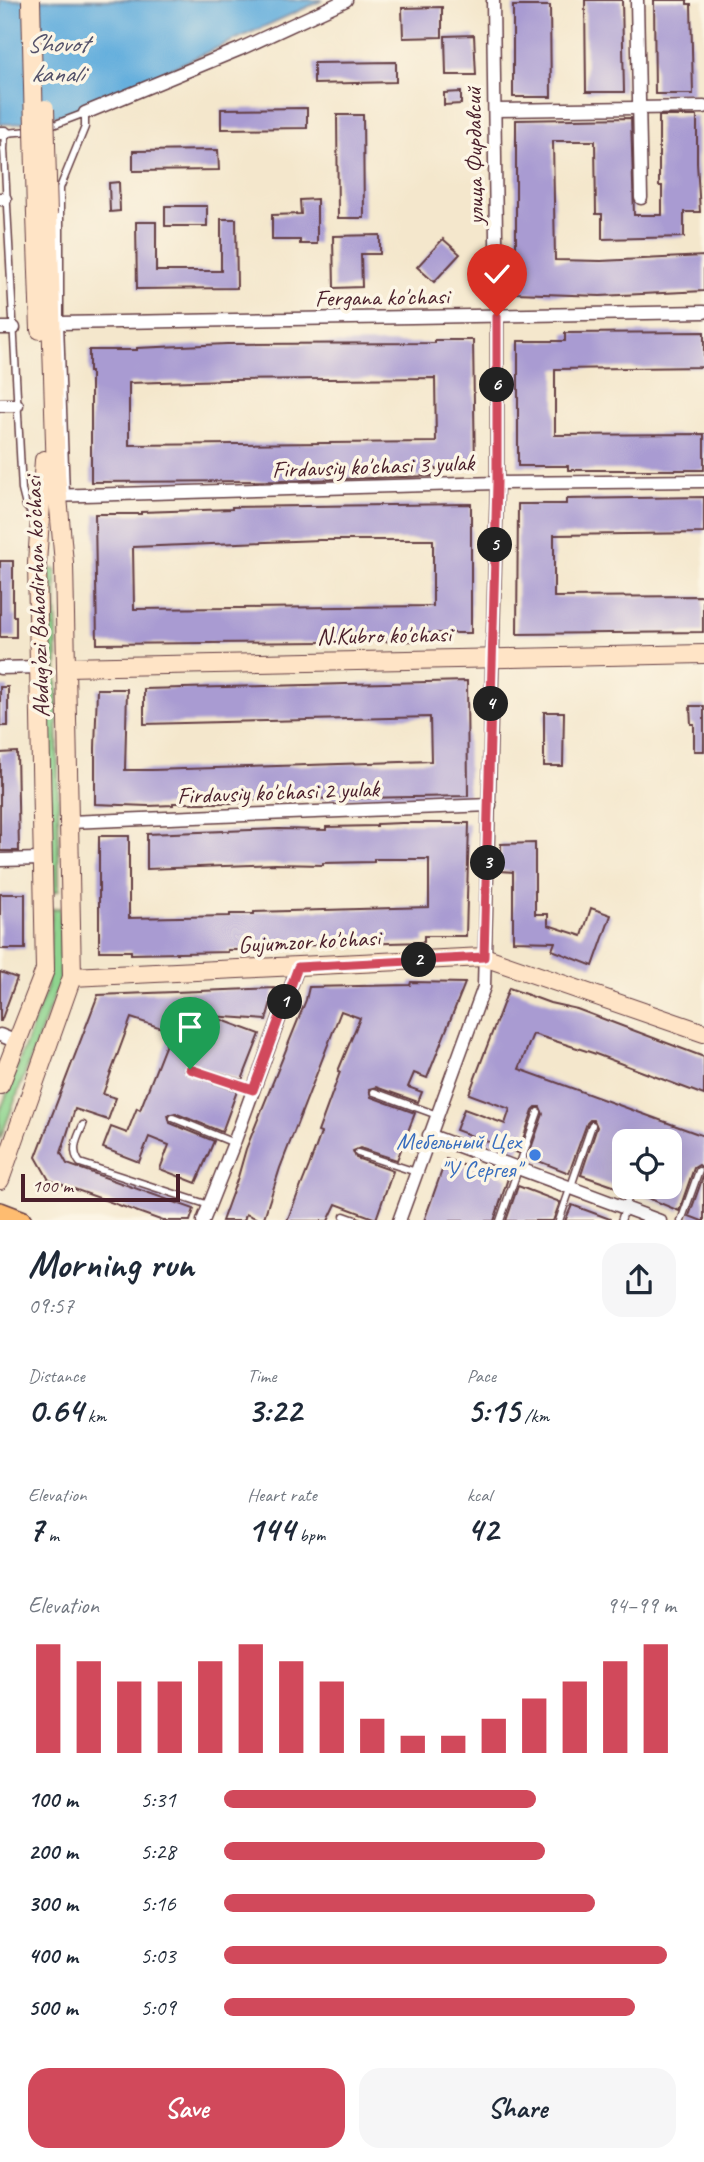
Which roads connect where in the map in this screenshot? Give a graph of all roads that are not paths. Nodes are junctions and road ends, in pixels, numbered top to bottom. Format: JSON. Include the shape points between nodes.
{"nodes":[{"id":1,"x":31,"y":0,"type":"edge"},
{"id":2,"x":42,"y":0,"type":"edge"},
{"id":3,"x":346,"y":0,"type":"edge"},
{"id":4,"x":493,"y":0,"type":"edge"},
{"id":5,"x":636,"y":0,"type":"edge"},
{"id":6,"x":704,"y":107,"type":"edge"},
{"id":7,"x":641,"y":108,"type":"junction"},
{"id":8,"x":495,"y":110,"type":"junction"},
{"id":9,"x":85,"y":113,"type":"junction"},
{"id":10,"x":2,"y":133,"type":"edge"},
{"id":11,"x":641,"y":198,"type":"dead end"},
{"id":12,"x":3,"y":199,"type":"edge"},
{"id":13,"x":42,"y":215,"type":"junction"},
{"id":14,"x":704,"y":312,"type":"edge"},
{"id":15,"x":497,"y":316,"type":"junction"},
{"id":16,"x":60,"y":323,"type":"junction"},
{"id":17,"x":0,"y":328,"type":"edge"},
{"id":18,"x":14,"y":328,"type":"junction"},
{"id":19,"x":17,"y":404,"type":"junction"},
{"id":20,"x":0,"y":405,"type":"edge"},
{"id":21,"x":704,"y":481,"type":"edge"},
{"id":22,"x":497,"y":483,"type":"junction"},
{"id":23,"x":56,"y":496,"type":"junction"},
{"id":24,"x":40,"y":523,"type":"junction"},
{"id":25,"x":704,"y":654,"type":"edge"},
{"id":26,"x":492,"y":657,"type":"junction"},
{"id":27,"x":39,"y":667,"type":"junction"},
{"id":28,"x":66,"y":667,"type":"junction"},
{"id":29,"x":0,"y":668,"type":"edge"},
{"id":30,"x":489,"y":805,"type":"junction"},
{"id":31,"x":69,"y":822,"type":"junction"},
{"id":32,"x":43,"y":859,"type":"junction"},
{"id":33,"x":0,"y":860,"type":"edge"},
{"id":34,"x":70,"y":899,"type":"junction"},
{"id":35,"x":43,"y":900,"type":"junction"},
{"id":36,"x":484,"y":957,"type":"junction"},
{"id":37,"x":298,"y":967,"type":"junction"},
{"id":38,"x":72,"y":977,"type":"junction"},
{"id":39,"x":704,"y":1033,"type":"edge"},
{"id":40,"x":0,"y":1035,"type":"edge"},
{"id":41,"x":17,"y":1042,"type":"junction"},
{"id":42,"x":190,"y":1069,"type":"dead end"},
{"id":43,"x":0,"y":1085,"type":"edge"},
{"id":44,"x":253,"y":1090,"type":"junction"},
{"id":45,"x":374,"y":1091,"type":"dead end"},
{"id":46,"x":538,"y":1112,"type":"dead end"},
{"id":47,"x":436,"y":1115,"type":"junction"},
{"id":48,"x":173,"y":1118,"type":"dead end"},
{"id":49,"x":83,"y":1125,"type":"dead end"},
{"id":50,"x":592,"y":1125,"type":"dead end"},
{"id":51,"x":429,"y":1135,"type":"junction"},
{"id":52,"x":234,"y":1143,"type":"junction"},
{"id":53,"x":358,"y":1153,"type":"dead end"},
{"id":54,"x":517,"y":1168,"type":"junction"},
{"id":55,"x":699,"y":1171,"type":"dead end"},
{"id":56,"x":416,"y":1172,"type":"junction"},
{"id":57,"x":0,"y":1180,"type":"edge"},
{"id":58,"x":570,"y":1188,"type":"junction"},
{"id":59,"x":209,"y":1205,"type":"junction"},
{"id":60,"x":0,"y":1213,"type":"edge"},
{"id":61,"x":623,"y":1214,"type":"edge"},
{"id":62,"x":344,"y":1216,"type":"dead end"},
{"id":63,"x":20,"y":1220,"type":"edge"},
{"id":64,"x":203,"y":1220,"type":"edge"},
{"id":65,"x":358,"y":1220,"type":"edge"},
{"id":66,"x":399,"y":1220,"type":"edge"},
{"id":67,"x":500,"y":1220,"type":"edge"},
{"id":68,"x":559,"y":1220,"type":"edge"},
{"id":69,"x":660,"y":1220,"type":"edge"},
{"id":70,"x":681,"y":1220,"type":"edge"}],
"edges":[{"from":1,"to":13,"type":"main road","name":"Abdug’ozi Bahodirhon ko’chasi","bridge":true},
{"from":2,"to":13,"type":"main road","name":"Abdug’ozi Bahodirhon ko’chasi","bridge":true},
{"from":3,"to":9,"type":"street"},
{"from":4,"to":8,"type":"street","name":"улица Фирдавсий"},
{"from":5,"to":7,"type":"street"},
{"from":6,"to":7,"type":"street"},
{"from":7,"to":8,"type":"street"},
{"from":7,"to":11,"type":"street"},
{"from":8,"to":15,"type":"street","name":"улица Фирдавсий"},
{"from":9,"to":10,"type":"lane","via":[[58,125]]},
{"from":9,"to":16,"type":"lane","via":[[85,127],[60,188]]},
{"from":10,"to":12,"type":"lane"},
{"from":12,"to":18,"type":"lane"},
{"from":13,"to":23,"type":"main road","name":"Abdug’ozi Bahodirhon ko’chasi","via":[[45,475]]},
{"from":14,"to":15,"type":"street","name":"Fergana ko'chasi"},
{"from":15,"to":16,"type":"street","name":"Fergana ko'chasi"},
{"from":15,"to":22,"type":"street","name":"улица Фирдавсий"},
{"from":16,"to":23,"type":"lane"},
{"from":17,"to":18,"type":"street"},
{"from":18,"to":19,"type":"lane"},
{"from":19,"to":20,"type":"street"},
{"from":19,"to":24,"type":"lane","via":[[22,490],[26,506]]},
{"from":21,"to":22,"type":"street","name":"Firdavsiy ko'chasi 3 yulak"},
{"from":22,"to":23,"type":"street","name":"Firdavsiy ko'chasi 3 yulak"},
{"from":22,"to":26,"type":"street","name":"улица Фирдавсий"},
{"from":23,"to":24,"type":"main road","name":"Abdug’ozi Bahodirhon ko’chasi"},
{"from":23,"to":28,"type":"main road","name":"Abdug’ozi Bahodirhon ko’chasi","via":[[64,564]]},
{"from":24,"to":27,"type":"main road","name":"Abdug’ozi Bahodirhon ko’chasi"},
{"from":25,"to":26,"type":"main road","name":"N.Kubro ko'chasi"},
{"from":26,"to":28,"type":"main road","name":"N.Kubro ko'chasi"},
{"from":26,"to":30,"type":"street","name":"улица Фирдавсий"},
{"from":27,"to":29,"type":"street"},
{"from":27,"to":32,"type":"main road","name":"Abdug’ozi Bahodirhon ko’chasi"},
{"from":28,"to":31,"type":"main road","name":"Abdug’ozi Bahodirhon ko’chasi"},
{"from":30,"to":31,"type":"street","name":"Firdavsiy ko'chasi 2 yulak"},
{"from":30,"to":36,"type":"street","name":"улица Фирдавсий"},
{"from":31,"to":34,"type":"main road","name":"Abdug’ozi Bahodirhon ko’chasi"},
{"from":32,"to":33,"type":"street"},
{"from":32,"to":35,"type":"main road","name":"Abdug’ozi Bahodirhon ko’chasi"},
{"from":34,"to":35,"type":"main road"},
{"from":34,"to":38,"type":"main road","name":"Abdug’ozi Bahodirhon ko’chasi"},
{"from":35,"to":41,"type":"main road","name":"Abdug’ozi Bahodirhon ko’chasi","via":[[45,970]]},
{"from":36,"to":37,"type":"main road","name":"Gujumzor ko'chasi"},
{"from":36,"to":39,"type":"main road","name":"Gujumzor ko'chasi"},
{"from":36,"to":47,"type":"street","name":"улица Фирдавсий","via":[[484,987]]},
{"from":37,"to":38,"type":"main road","name":"Gujumzor ko'chasi"},
{"from":37,"to":44,"type":"street"},
{"from":38,"to":57,"type":"main road","name":"Abdug’ozi Bahodirhon ko’chasi"},
{"from":40,"to":41,"type":"street"},
{"from":41,"to":43,"type":"main road","name":"Abdug’ozi Bahodirhon ko’chasi"},
{"from":42,"to":44,"type":"lane"},
{"from":44,"to":52,"type":"street"},
{"from":45,"to":47,"type":"lane"},
{"from":46,"to":54,"type":"lane"},
{"from":47,"to":51,"type":"street","name":"улица Фирдавсий"},
{"from":48,"to":52,"type":"lane"},
{"from":49,"to":59,"type":"lane","via":[[74,1149],[80,1163]]},
{"from":50,"to":58,"type":"lane"},
{"from":51,"to":54,"type":"street"},
{"from":51,"to":56,"type":"street","name":"улица Фирдавсий"},
{"from":52,"to":59,"type":"street"},
{"from":53,"to":56,"type":"lane"},
{"from":54,"to":58,"type":"street"},
{"from":54,"to":67,"type":"lane"},
{"from":55,"to":70,"type":"lane"},
{"from":56,"to":66,"type":"street","name":"улица Фирдавсий"},
{"from":58,"to":61,"type":"street"},
{"from":58,"to":68,"type":"lane"},
{"from":59,"to":64,"type":"street"},
{"from":60,"to":63,"type":"main road"},
{"from":61,"to":69,"type":"street"},
{"from":62,"to":65,"type":"lane"}]}
